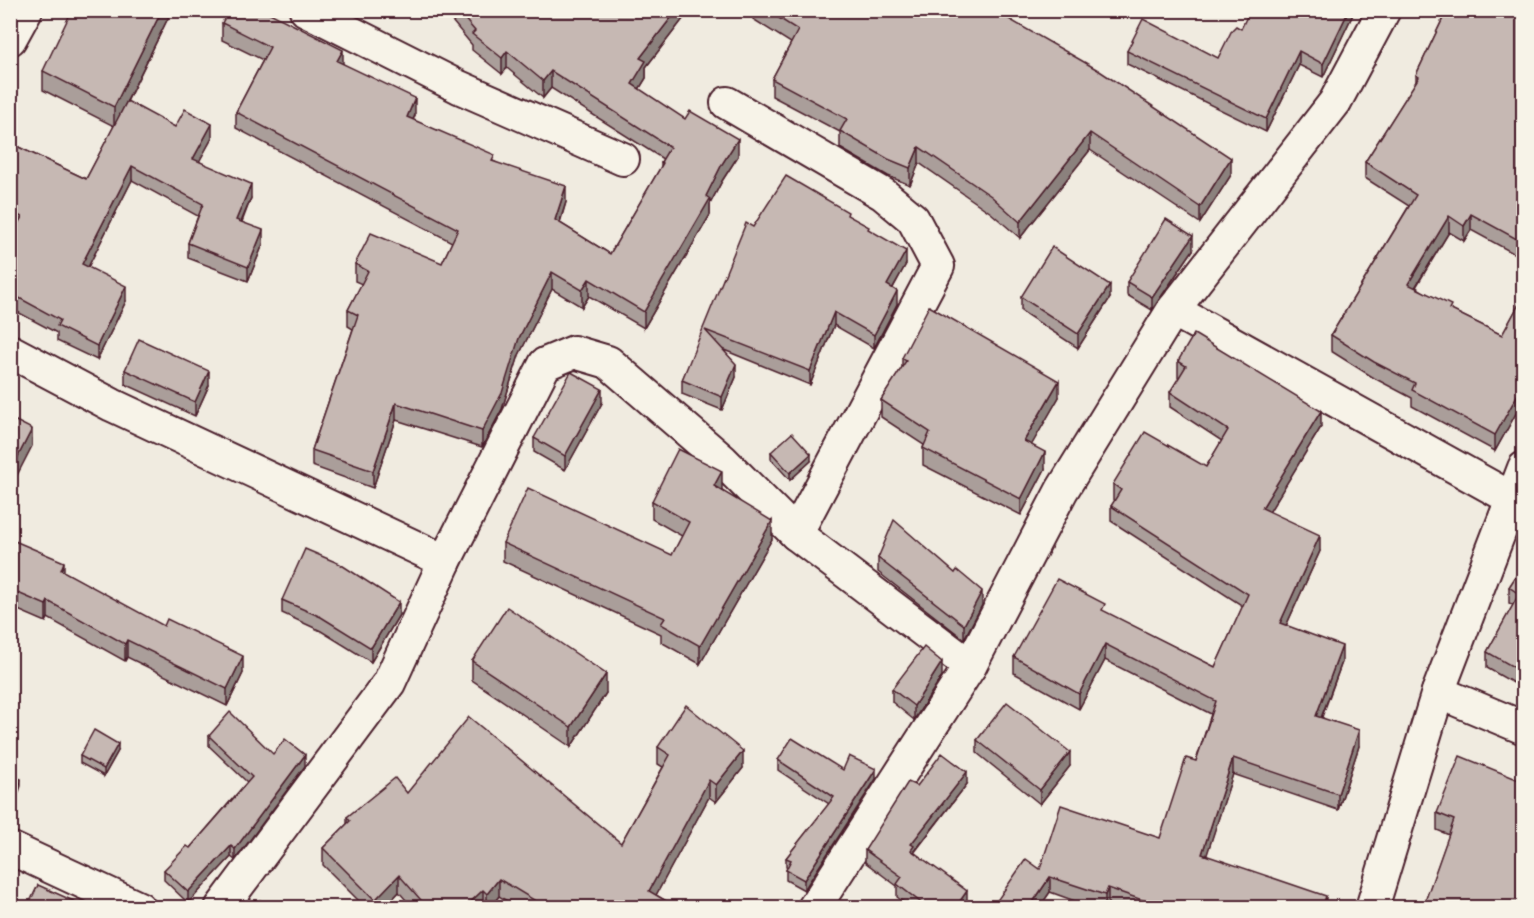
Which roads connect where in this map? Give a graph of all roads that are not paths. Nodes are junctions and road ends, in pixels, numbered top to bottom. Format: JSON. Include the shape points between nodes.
{"nodes":[{"id":1,"x":26,"y":10,"type":"edge"},
{"id":2,"x":306,"y":10,"type":"edge"},
{"id":3,"x":1384,"y":10,"type":"edge"},
{"id":4,"x":10,"y":39,"type":"edge"},
{"id":5,"x":727,"y":103,"type":"dead end"},
{"id":6,"x":622,"y":159,"type":"dead end"},
{"id":7,"x":1173,"y":310,"type":"junction"},
{"id":8,"x":10,"y":351,"type":"edge"},
{"id":9,"x":1524,"y":468,"type":"edge"},
{"id":10,"x":1511,"y":498,"type":"junction"},
{"id":11,"x":796,"y":534,"type":"junction"},
{"id":12,"x":445,"y":561,"type":"junction"},
{"id":13,"x":970,"y":666,"type":"junction"},
{"id":14,"x":1438,"y":692,"type":"junction"},
{"id":15,"x":1524,"y":728,"type":"edge"},
{"id":16,"x":10,"y":848,"type":"edge"},
{"id":17,"x":139,"y":908,"type":"edge"},
{"id":18,"x":221,"y":908,"type":"edge"},
{"id":19,"x":814,"y":908,"type":"edge"},
{"id":20,"x":1372,"y":908,"type":"edge"}],
"edges":[{"from":1,"to":4,"type":"street"},
{"from":2,"to":6,"type":"street","via":[[459,87]]},
{"from":3,"to":7,"type":"street","via":[[1335,102]]},
{"from":5,"to":11,"type":"street","via":[[883,194],[913,219],[938,266]]},
{"from":7,"to":10,"type":"street"},
{"from":7,"to":13,"type":"street","via":[[1062,490]]},
{"from":8,"to":12,"type":"street","via":[[112,405]]},
{"from":9,"to":10,"type":"street"},
{"from":10,"to":14,"type":"street"},
{"from":11,"to":12,"type":"street","via":[[723,461],[608,362],[574,352],[545,363]]},
{"from":11,"to":13,"type":"street"},
{"from":12,"to":18,"type":"street","via":[[389,683]]},
{"from":13,"to":19,"type":"street"},
{"from":14,"to":15,"type":"street"},
{"from":14,"to":20,"type":"street"},
{"from":16,"to":17,"type":"street"}]}
